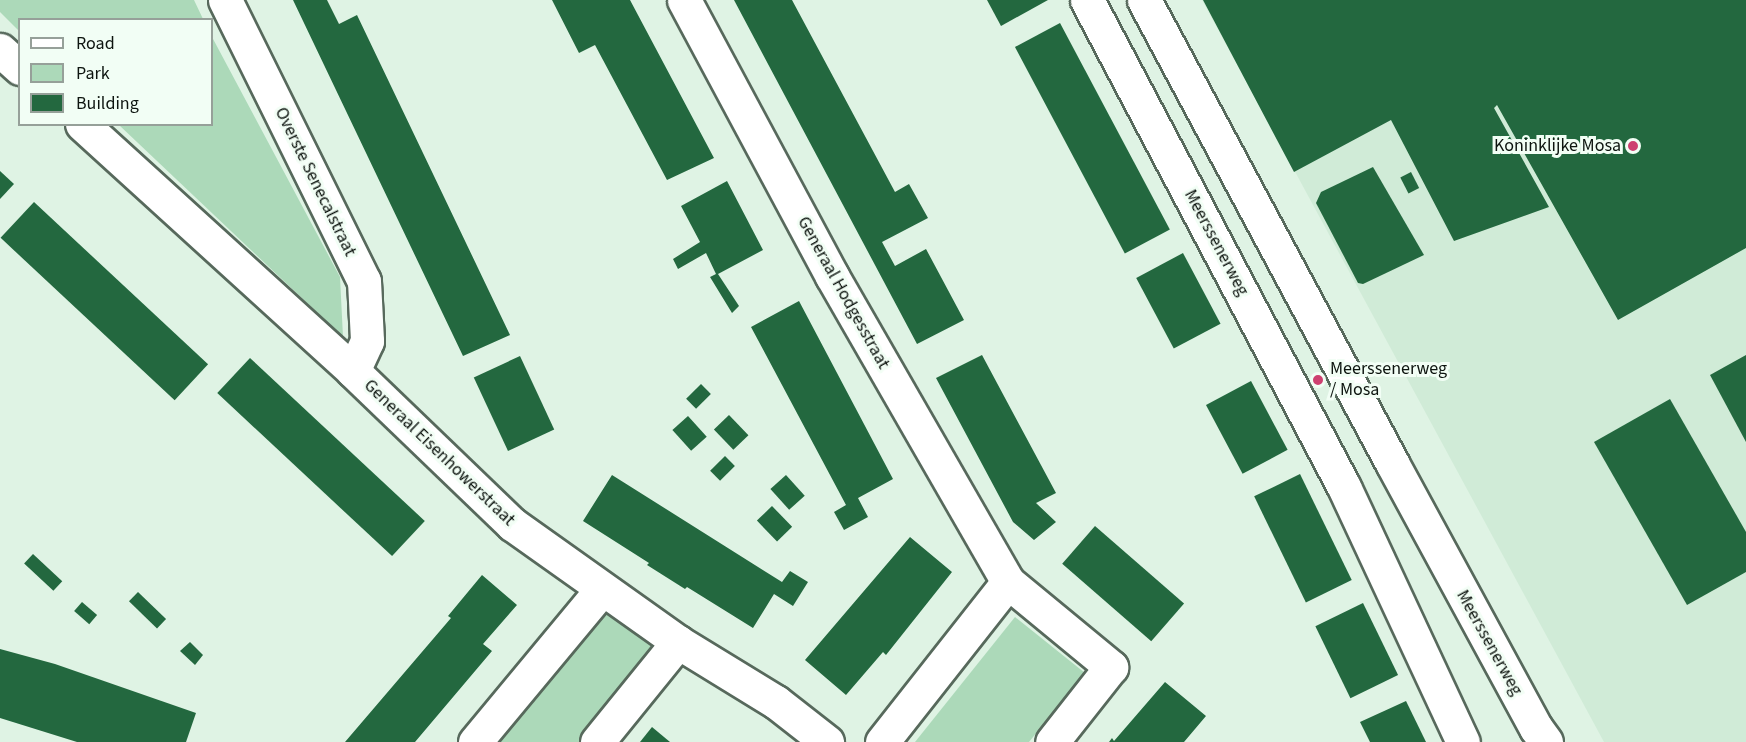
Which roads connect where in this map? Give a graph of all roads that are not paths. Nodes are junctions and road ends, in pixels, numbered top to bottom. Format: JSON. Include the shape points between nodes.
{"nodes":[{"id":1,"x":225,"y":0,"type":"edge"},
{"id":2,"x":684,"y":0,"type":"edge"},
{"id":3,"x":1087,"y":0,"type":"edge"},
{"id":4,"x":1144,"y":0,"type":"edge"},
{"id":5,"x":0,"y":50,"type":"edge"},
{"id":6,"x":18,"y":66,"type":"edge"},
{"id":7,"x":84,"y":126,"type":"edge"},
{"id":8,"x":353,"y":371,"type":"junction"},
{"id":9,"x":1392,"y":464,"type":"junction"},
{"id":10,"x":1344,"y":487,"type":"junction"},
{"id":11,"x":1008,"y":582,"type":"junction"},
{"id":12,"x":602,"y":589,"type":"junction"},
{"id":13,"x":678,"y":642,"type":"junction"},
{"id":14,"x":1541,"y":737,"type":"edge"},
{"id":15,"x":475,"y":742,"type":"edge"},
{"id":16,"x":597,"y":742,"type":"edge"},
{"id":17,"x":827,"y":742,"type":"edge"},
{"id":18,"x":882,"y":742,"type":"edge"},
{"id":19,"x":1052,"y":742,"type":"edge"},
{"id":20,"x":1463,"y":742,"type":"edge"}],
"edges":[{"from":1,"to":8,"type":"street","name":"Overste Senecalstraat","via":[[364,281],[367,340]]},
{"from":2,"to":11,"type":"street","name":"Generaal Hodgesstraat","via":[[832,276]]},
{"from":3,"to":10,"type":"street","name":"Meerssenerweg"},
{"from":4,"to":9,"type":"street","name":"Meerssenerweg"},
{"from":5,"to":6,"type":"street"},
{"from":7,"to":8,"type":"street","name":"Generaal Eisenhowerstraat"},
{"from":8,"to":12,"type":"street","name":"Generaal Eisenhowerstraat","via":[[512,524]]},
{"from":9,"to":10,"type":"street"},
{"from":9,"to":14,"type":"street","name":"Meerssenerweg"},
{"from":10,"to":20,"type":"street","name":"Meerssenerweg"},
{"from":11,"to":18,"type":"street"},
{"from":11,"to":19,"type":"street","via":[[1111,667]]},
{"from":12,"to":13,"type":"street","name":"Generaal Eisenhowerstraat"},
{"from":12,"to":15,"type":"street"},
{"from":13,"to":16,"type":"street"},
{"from":13,"to":17,"type":"street","name":"Generaal Eisenhowerstraat","via":[[776,702]]}]}
